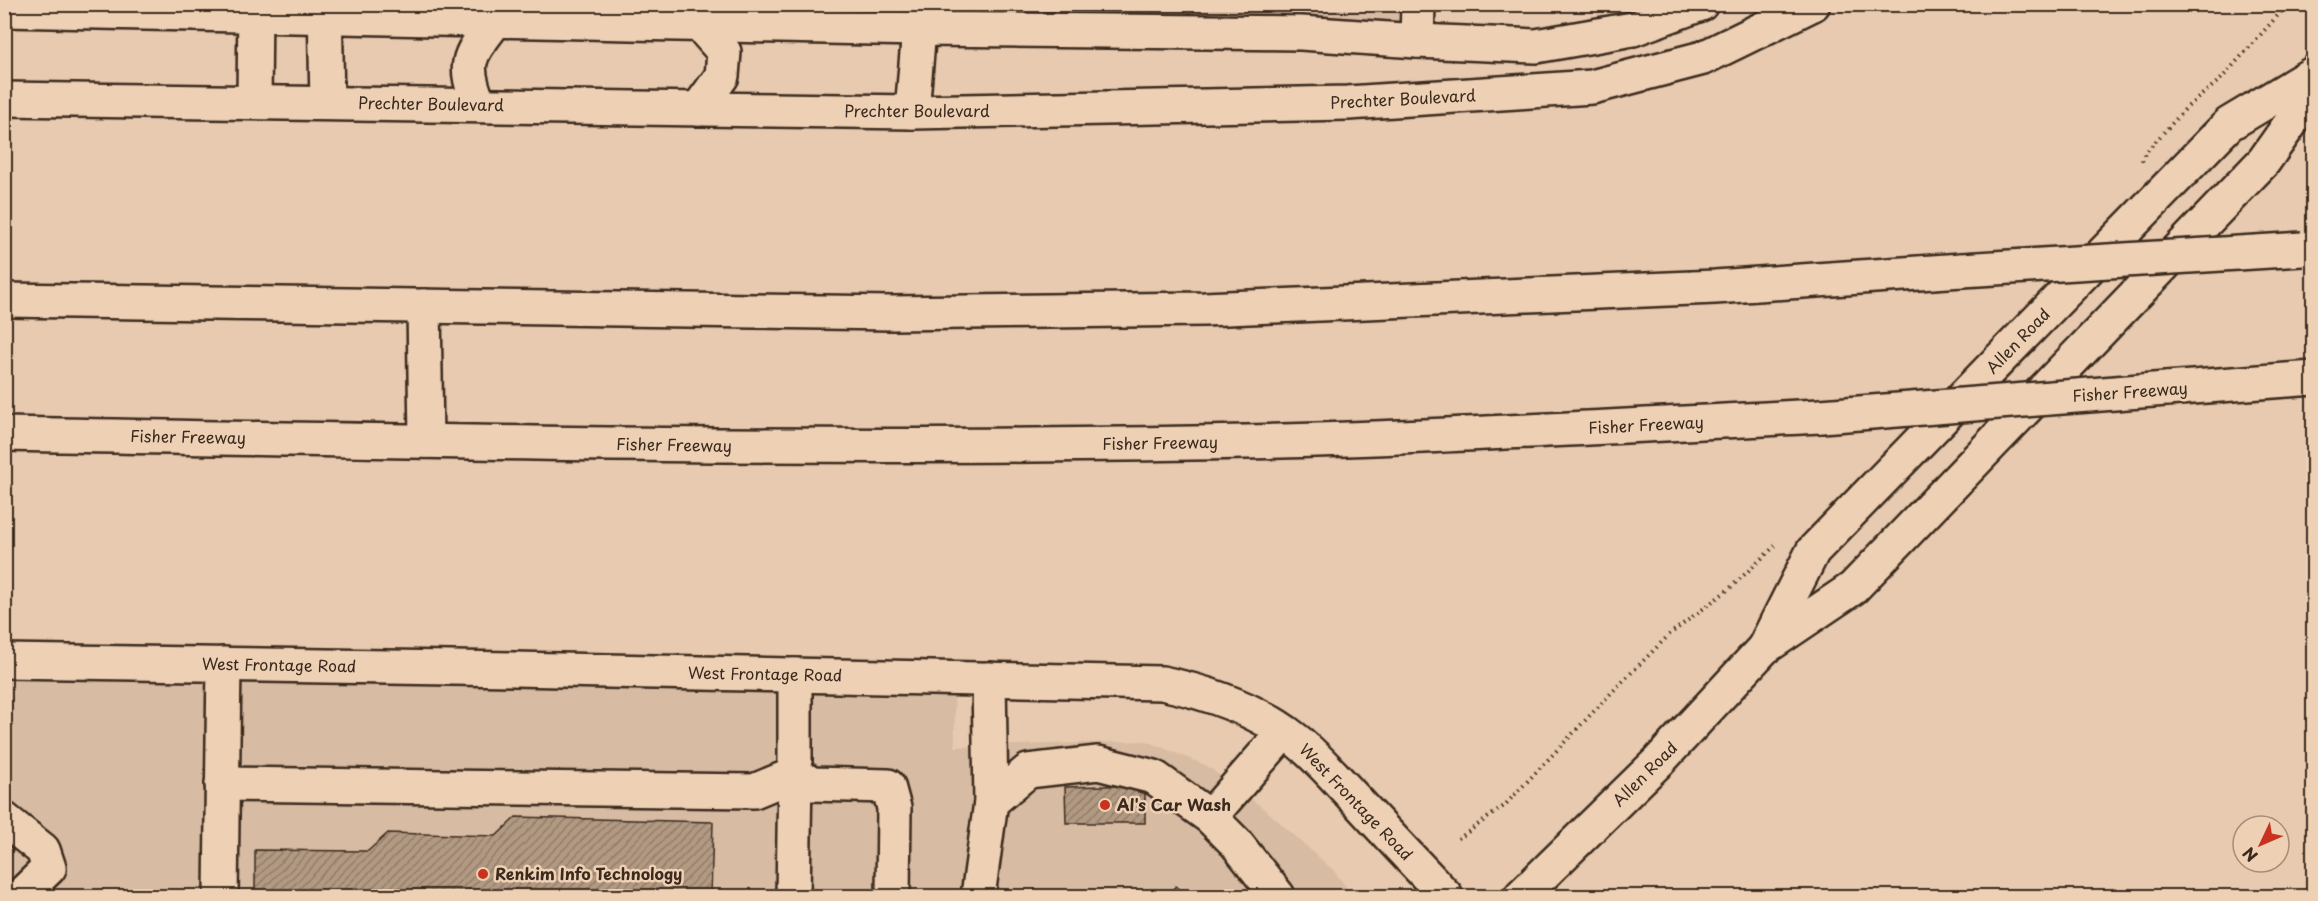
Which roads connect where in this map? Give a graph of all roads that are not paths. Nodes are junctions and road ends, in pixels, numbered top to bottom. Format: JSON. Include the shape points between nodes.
{"nodes":[{"id":1,"x":1418,"y":4,"type":"edge"},
{"id":2,"x":1701,"y":4,"type":"edge"},
{"id":3,"x":1813,"y":4,"type":"edge"},
{"id":4,"x":4,"y":10,"type":"edge"},
{"id":5,"x":255,"y":10,"type":"edge"},
{"id":6,"x":325,"y":11,"type":"edge"},
{"id":7,"x":700,"y":15,"type":"edge"},
{"id":8,"x":496,"y":20,"type":"junction"},
{"id":9,"x":919,"y":29,"type":"junction"},
{"id":10,"x":1417,"y":41,"type":"junction"},
{"id":11,"x":2313,"y":73,"type":"edge"},
{"id":12,"x":2313,"y":90,"type":"edge"},
{"id":13,"x":4,"y":99,"type":"edge"},
{"id":14,"x":254,"y":101,"type":"junction"},
{"id":15,"x":327,"y":103,"type":"junction"},
{"id":16,"x":479,"y":105,"type":"junction"},
{"id":17,"x":698,"y":109,"type":"junction"},
{"id":18,"x":912,"y":112,"type":"junction"},
{"id":19,"x":2308,"y":249,"type":"edge"},
{"id":20,"x":4,"y":300,"type":"edge"},
{"id":21,"x":424,"y":306,"type":"junction"},
{"id":22,"x":2313,"y":378,"type":"edge"},
{"id":23,"x":4,"y":434,"type":"edge"},
{"id":24,"x":426,"y":441,"type":"junction"},
{"id":25,"x":1764,"y":648,"type":"junction"},
{"id":26,"x":4,"y":661,"type":"edge"},
{"id":27,"x":224,"y":664,"type":"junction"},
{"id":28,"x":795,"y":675,"type":"junction"},
{"id":29,"x":988,"y":679,"type":"junction"},
{"id":30,"x":1284,"y":732,"type":"junction"},
{"id":31,"x":795,"y":774,"type":"junction"},
{"id":32,"x":222,"y":784,"type":"junction"},
{"id":33,"x":991,"y":802,"type":"junction"},
{"id":34,"x":1210,"y":817,"type":"junction"},
{"id":35,"x":4,"y":819,"type":"edge"},
{"id":36,"x":20,"y":897,"type":"edge"},
{"id":37,"x":221,"y":897,"type":"edge"},
{"id":38,"x":793,"y":897,"type":"edge"},
{"id":39,"x":893,"y":897,"type":"edge"},
{"id":40,"x":978,"y":897,"type":"edge"},
{"id":41,"x":1278,"y":897,"type":"edge"},
{"id":42,"x":1446,"y":897,"type":"edge"},
{"id":43,"x":1521,"y":897,"type":"edge"}],
"edges":[{"from":1,"to":10,"type":"main road"},
{"from":2,"to":10,"type":"main road","via":[[1633,29],[1536,46]]},
{"from":3,"to":18,"type":"main road","name":"Prechter Boulevard","via":[[1703,58],[1592,87],[1348,103]]},
{"from":4,"to":5,"type":"main road"},
{"from":5,"to":6,"type":"main road"},
{"from":5,"to":14,"type":"main road"},
{"from":6,"to":8,"type":"main road"},
{"from":6,"to":15,"type":"main road"},
{"from":7,"to":8,"type":"main road"},
{"from":7,"to":9,"type":"main road"},
{"from":7,"to":17,"type":"main road","via":[[724,52],[722,76]]},
{"from":8,"to":16,"type":"main road","via":[[471,54],[469,80]]},
{"from":9,"to":10,"type":"main road","via":[[1301,33]]},
{"from":9,"to":18,"type":"main road"},
{"from":11,"to":25,"type":"main road","name":"Allen Road","via":[[2229,124],[1813,550]]},
{"from":12,"to":25,"type":"main road","name":"Allen Road","via":[[2264,161],[1852,588]]},
{"from":13,"to":14,"type":"main road","name":"Prechter Boulevard"},
{"from":14,"to":15,"type":"main road","name":"Prechter Boulevard"},
{"from":15,"to":16,"type":"main road","name":"Prechter Boulevard"},
{"from":16,"to":17,"type":"main road","name":"Prechter Boulevard"},
{"from":17,"to":18,"type":"main road","name":"Prechter Boulevard"},
{"from":19,"to":21,"type":"main road","bridge":true,"via":[[1715,287],[1204,309],[892,313]]},
{"from":20,"to":21,"type":"main road"},
{"from":21,"to":24,"type":"main road"},
{"from":22,"to":24,"type":"main road","name":"Fisher Freeway","bridge":true,"via":[[1821,416],[1195,443],[750,447]]},
{"from":23,"to":24,"type":"main road","name":"Fisher Freeway"},
{"from":25,"to":43,"type":"main road","name":"Allen Road","via":[[1659,761]]},
{"from":26,"to":27,"type":"main road","name":"West Frontage Road"},
{"from":27,"to":28,"type":"main road","name":"West Frontage Road"},
{"from":27,"to":32,"type":"main road"},
{"from":28,"to":29,"type":"main road","name":"West Frontage Road"},
{"from":28,"to":31,"type":"main road"},
{"from":29,"to":30,"type":"main road","name":"West Frontage Road","via":[[1161,683],[1232,703]]},
{"from":29,"to":33,"type":"main road"},
{"from":30,"to":34,"type":"main road"},
{"from":30,"to":42,"type":"main road","name":"West Frontage Road","via":[[1319,760]]},
{"from":31,"to":32,"type":"main road","via":[[754,791]]},
{"from":31,"to":38,"type":"main road"},
{"from":31,"to":39,"type":"main road","via":[[812,784],[888,786],[894,808]]},
{"from":32,"to":37,"type":"main road"},
{"from":33,"to":34,"type":"main road","via":[[1028,771],[1098,763],[1154,777]]},
{"from":33,"to":40,"type":"main road"},
{"from":34,"to":41,"type":"main road"},
{"from":35,"to":36,"type":"main road","via":[[44,850],[49,868]]}]}
